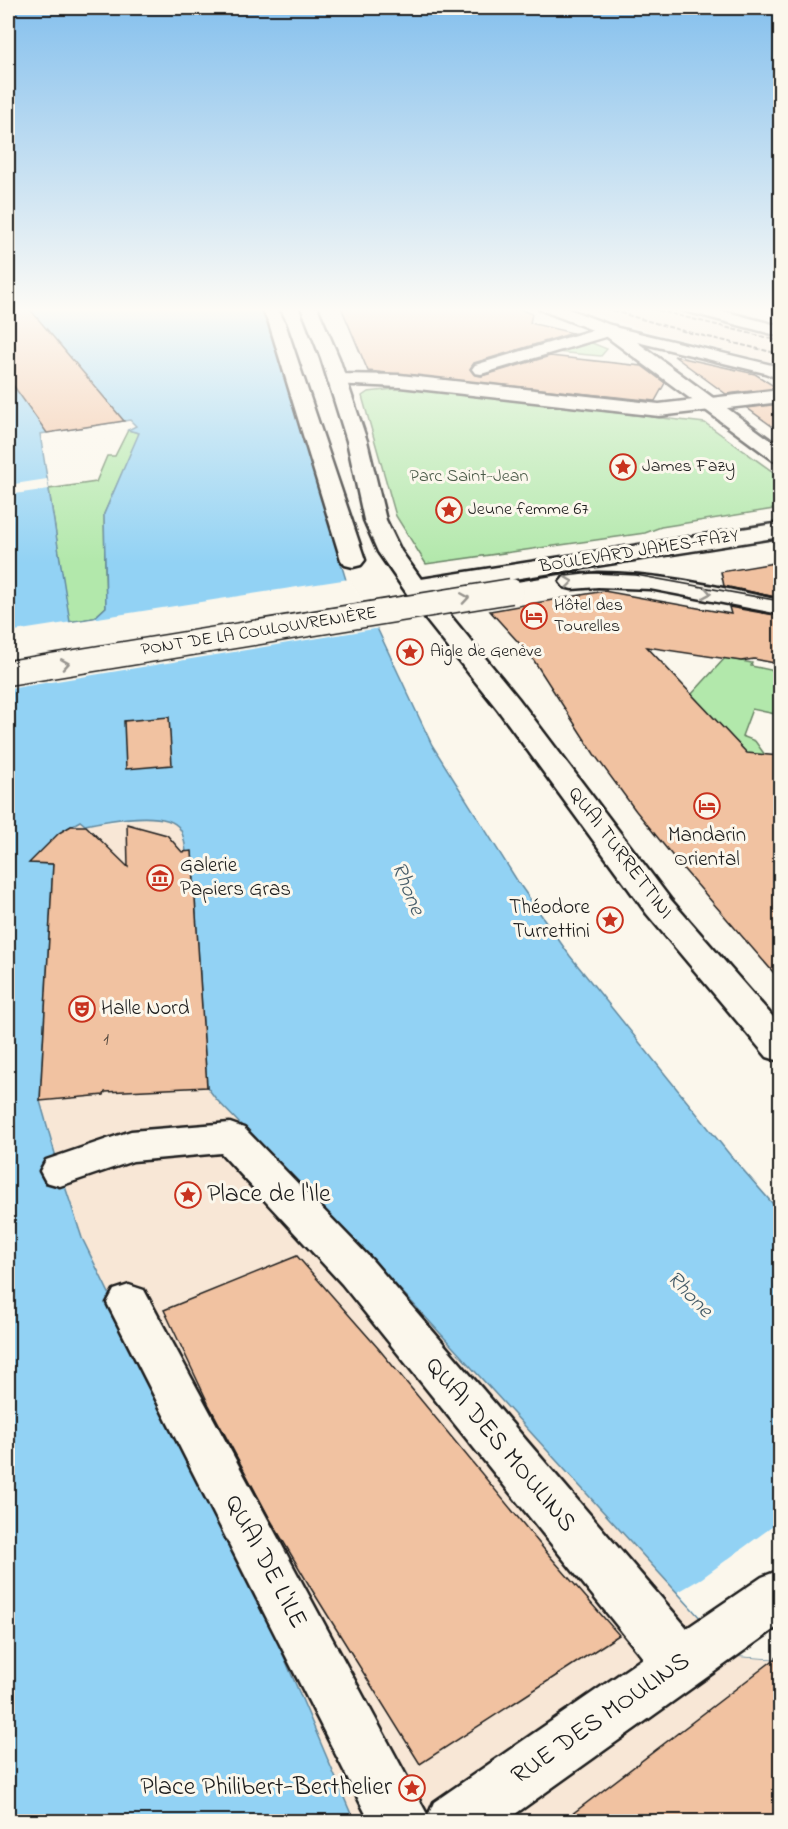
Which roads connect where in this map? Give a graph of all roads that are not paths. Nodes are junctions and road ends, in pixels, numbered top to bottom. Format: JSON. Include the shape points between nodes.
{"nodes":[{"id":1,"x":299,"y":392,"type":"edge"},
{"id":2,"x":341,"y":392,"type":"edge"},
{"id":3,"x":500,"y":392,"type":"edge"},
{"id":4,"x":692,"y":392,"type":"edge"},
{"id":5,"x":780,"y":396,"type":"edge"},
{"id":6,"x":710,"y":406,"type":"junction"},
{"id":7,"x":780,"y":456,"type":"edge"},
{"id":8,"x":780,"y":530,"type":"edge"},
{"id":9,"x":696,"y":543,"type":"junction"},
{"id":10,"x":353,"y":560,"type":"dead end"},
{"id":11,"x":504,"y":583,"type":"junction"},
{"id":12,"x":658,"y":584,"type":"junction"},
{"id":13,"x":780,"y":607,"type":"edge"},
{"id":14,"x":8,"y":653,"type":"edge"},
{"id":15,"x":8,"y":673,"type":"edge"},
{"id":16,"x":780,"y":1048,"type":"edge"},
{"id":17,"x":60,"y":1171,"type":"dead end"},
{"id":18,"x":129,"y":1303,"type":"dead end"},
{"id":19,"x":780,"y":1595,"type":"edge"},
{"id":20,"x":700,"y":1651,"type":"junction"},
{"id":21,"x":401,"y":1821,"type":"edge"},
{"id":22,"x":454,"y":1821,"type":"edge"}],
"edges":[{"from":1,"to":10,"type":"street"},
{"from":2,"to":16,"type":"street","name":"QUAI TURRETTINI","via":[[381,537],[428,606],[508,704],[659,907]]},
{"from":3,"to":6,"type":"street","via":[[659,410]]},
{"from":4,"to":6,"type":"street"},
{"from":5,"to":6,"type":"street"},
{"from":6,"to":7,"type":"street"},
{"from":8,"to":9,"type":"street","name":"BOULEVARD JAMES-FAZY"},
{"from":9,"to":11,"type":"street","name":"BOULEVARD JAMES-FAZY"},
{"from":9,"to":12,"type":"street","via":[[667,560]]},
{"from":11,"to":12,"type":"street","one_way":true,"via":[[598,579]]},
{"from":11,"to":14,"type":"street","name":"PONT DE LA COULOUVRENIÈRE"},
{"from":15,"to":11,"type":"street","name":"PONT DE LA COULOUVRENIÈRE","one_way":true,"bridge":true},
{"from":12,"to":13,"type":"street","one_way":true},
{"from":17,"to":20,"type":"street","name":"QUAI DES MOULINS","via":[[131,1146],[230,1138],[357,1272]]},
{"from":18,"to":21,"type":"street","name":"QUAI DE L'ILE"},
{"from":19,"to":20,"type":"street","name":"RUE DES MOULINS"},
{"from":20,"to":22,"type":"street","name":"RUE DES MOULINS"}]}
